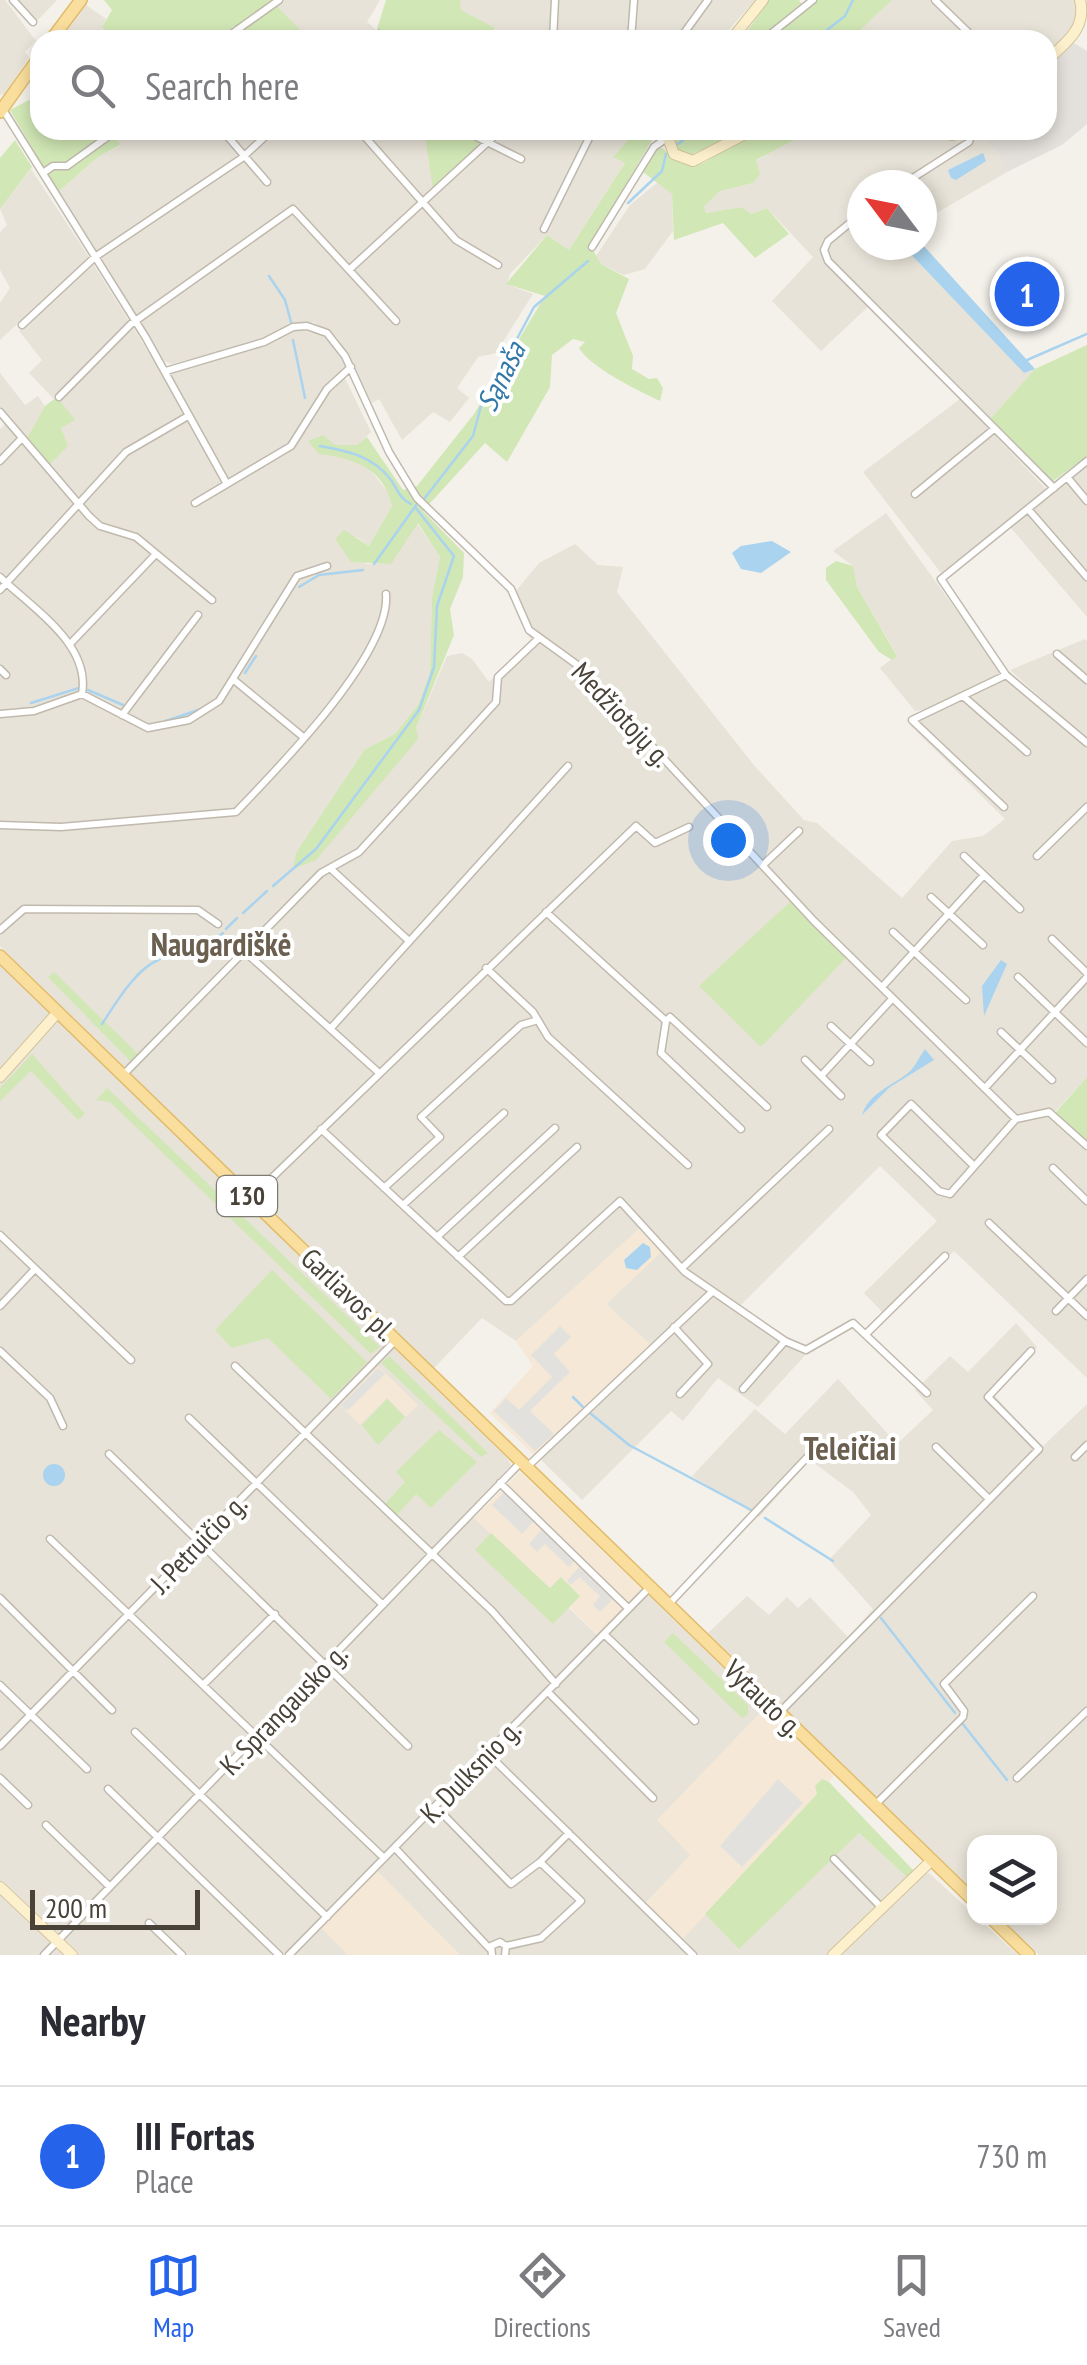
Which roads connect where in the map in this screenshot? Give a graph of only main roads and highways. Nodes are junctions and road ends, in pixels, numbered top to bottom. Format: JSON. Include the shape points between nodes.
{"nodes":[{"id":1,"x":80,"y":0,"type":"edge"},
{"id":2,"x":764,"y":0,"type":"edge"},
{"id":3,"x":1080,"y":0,"type":"edge"},
{"id":4,"x":58,"y":30,"type":"edge"},
{"id":5,"x":738,"y":30,"type":"edge"},
{"id":6,"x":1057,"y":50,"type":"edge"},
{"id":7,"x":30,"y":70,"type":"edge"},
{"id":8,"x":1,"y":109,"type":"edge"},
{"id":9,"x":667,"y":140,"type":"edge"},
{"id":10,"x":735,"y":140,"type":"edge"},
{"id":11,"x":0,"y":956,"type":"edge"},
{"id":12,"x":58,"y":1012,"type":"junction"},
{"id":13,"x":0,"y":1077,"type":"edge"},
{"id":14,"x":554,"y":1493,"type":"joint"},
{"id":15,"x":932,"y":1860,"type":"junction"},
{"id":16,"x":0,"y":1887,"type":"edge"},
{"id":17,"x":967,"y":1895,"type":"edge"},
{"id":18,"x":998,"y":1925,"type":"edge"},
{"id":19,"x":72,"y":1955,"type":"edge"},
{"id":20,"x":834,"y":1955,"type":"edge"},
{"id":21,"x":1029,"y":1955,"type":"edge"}],
"edges":[{"from":1,"to":4,"type":"main road"},
{"from":2,"to":5,"type":"main road"},
{"from":3,"to":6,"type":"main road","via":[[1078,30]]},
{"from":7,"to":8,"type":"main road"},
{"from":9,"to":10,"type":"main road","via":[[674,154],[693,161]]},
{"from":11,"to":12,"type":"main road","number":"130"},
{"from":12,"to":13,"type":"main road"},
{"from":12,"to":14,"type":"main road","name":"Garliavos pl.","number":"130"},
{"from":14,"to":15,"type":"main road","name":"Vytauto g.","number":"130"},
{"from":15,"to":17,"type":"main road","name":"Vytauto g.","number":"130"},
{"from":15,"to":20,"type":"main road"},
{"from":16,"to":19,"type":"main road"},
{"from":18,"to":21,"type":"main road"}]}
